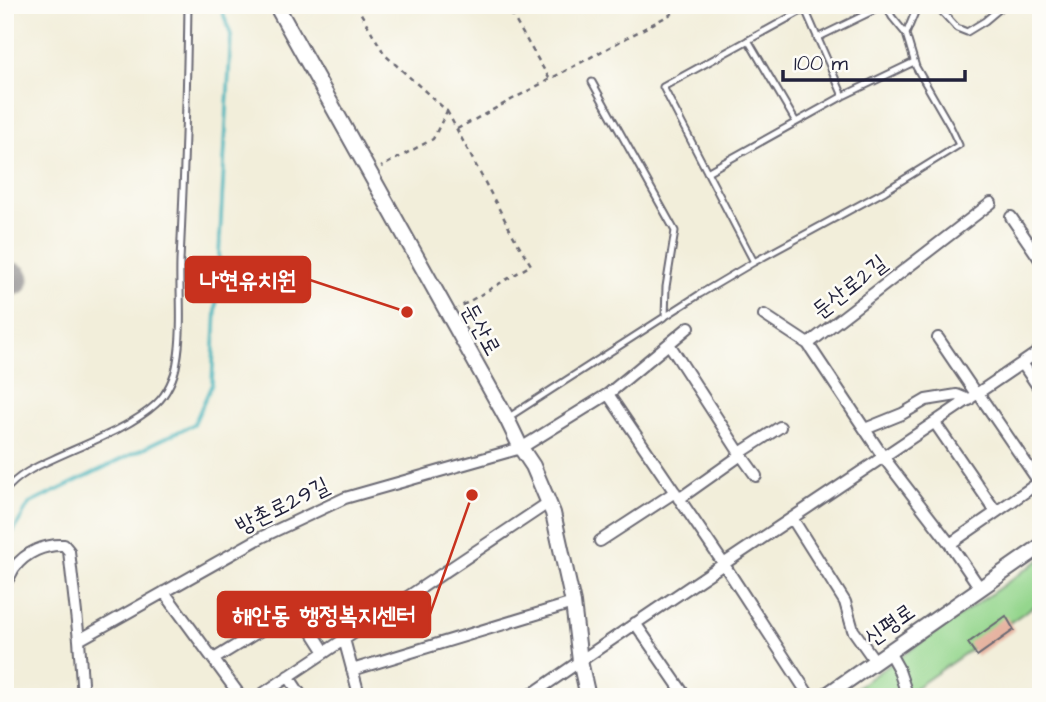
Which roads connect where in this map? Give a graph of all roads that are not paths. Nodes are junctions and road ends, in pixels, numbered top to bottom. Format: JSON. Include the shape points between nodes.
{"nodes":[{"id":1,"x":188,"y":5,"type":"edge"},
{"id":2,"x":276,"y":5,"type":"edge"},
{"id":3,"x":886,"y":5,"type":"edge"},
{"id":4,"x":918,"y":5,"type":"edge"},
{"id":5,"x":936,"y":5,"type":"edge"},
{"id":6,"x":1004,"y":5,"type":"edge"},
{"id":7,"x":806,"y":7,"type":"edge"},
{"id":8,"x":906,"y":34,"type":"junction"},
{"id":9,"x":817,"y":38,"type":"junction"},
{"id":10,"x":748,"y":40,"type":"junction"},
{"id":11,"x":914,"y":62,"type":"junction"},
{"id":12,"x":592,"y":82,"type":"dead end"},
{"id":13,"x":843,"y":96,"type":"junction"},
{"id":14,"x":796,"y":122,"type":"junction"},
{"id":15,"x":707,"y":172,"type":"junction"},
{"id":16,"x":991,"y":203,"type":"dead end"},
{"id":17,"x":1011,"y":217,"type":"dead end"},
{"id":18,"x":1041,"y":261,"type":"edge"},
{"id":19,"x":754,"y":262,"type":"junction"},
{"id":20,"x":764,"y":315,"type":"dead end"},
{"id":21,"x":665,"y":317,"type":"junction"},
{"id":22,"x":690,"y":327,"type":"dead end"},
{"id":23,"x":938,"y":338,"type":"dead end"},
{"id":24,"x":669,"y":344,"type":"junction"},
{"id":25,"x":808,"y":344,"type":"junction"},
{"id":26,"x":1041,"y":350,"type":"edge"},
{"id":27,"x":1022,"y":363,"type":"junction"},
{"id":28,"x":1041,"y":391,"type":"edge"},
{"id":29,"x":608,"y":394,"type":"junction"},
{"id":30,"x":974,"y":396,"type":"junction"},
{"id":31,"x":507,"y":419,"type":"junction"},
{"id":32,"x":935,"y":423,"type":"junction"},
{"id":33,"x":780,"y":427,"type":"dead end"},
{"id":34,"x":865,"y":429,"type":"junction"},
{"id":35,"x":521,"y":447,"type":"junction"},
{"id":36,"x":741,"y":454,"type":"junction"},
{"id":37,"x":884,"y":457,"type":"junction"},
{"id":38,"x":756,"y":476,"type":"dead end"},
{"id":39,"x":1040,"y":482,"type":"edge"},
{"id":40,"x":5,"y":491,"type":"edge"},
{"id":41,"x":677,"y":495,"type":"junction"},
{"id":42,"x":548,"y":503,"type":"junction"},
{"id":43,"x":996,"y":512,"type":"junction"},
{"id":44,"x":792,"y":518,"type":"junction"},
{"id":45,"x":600,"y":541,"type":"dead end"},
{"id":46,"x":950,"y":544,"type":"junction"},
{"id":47,"x":1041,"y":546,"type":"edge"},
{"id":48,"x":723,"y":563,"type":"junction"},
{"id":49,"x":5,"y":583,"type":"edge"},
{"id":50,"x":980,"y":588,"type":"junction"},
{"id":51,"x":164,"y":592,"type":"junction"},
{"id":52,"x":573,"y":603,"type":"junction"},
{"id":53,"x":635,"y":624,"type":"junction"},
{"id":54,"x":344,"y":639,"type":"junction"},
{"id":55,"x":79,"y":640,"type":"junction"},
{"id":56,"x":325,"y":652,"type":"junction"},
{"id":57,"x":888,"y":652,"type":"junction"},
{"id":58,"x":214,"y":659,"type":"junction"},
{"id":59,"x":580,"y":661,"type":"junction"},
{"id":60,"x":875,"y":661,"type":"junction"},
{"id":61,"x":352,"y":670,"type":"junction"},
{"id":62,"x":288,"y":676,"type":"junction"},
{"id":63,"x":83,"y":697,"type":"edge"},
{"id":64,"x":241,"y":697,"type":"edge"},
{"id":65,"x":258,"y":697,"type":"edge"},
{"id":66,"x":302,"y":697,"type":"edge"},
{"id":67,"x":362,"y":697,"type":"edge"},
{"id":68,"x":528,"y":697,"type":"edge"},
{"id":69,"x":588,"y":697,"type":"edge"},
{"id":70,"x":686,"y":697,"type":"edge"},
{"id":71,"x":810,"y":697,"type":"edge"},
{"id":72,"x":824,"y":697,"type":"edge"},
{"id":73,"x":908,"y":697,"type":"edge"}],
"edges":[{"from":1,"to":40,"type":"lane","via":[[179,340],[169,386],[145,413],[24,473]]},
{"from":2,"to":31,"type":"street","name":"둔산로"},
{"from":3,"to":8,"type":"lane"},
{"from":3,"to":9,"type":"lane"},
{"from":4,"to":8,"type":"lane"},
{"from":5,"to":6,"type":"lane","via":[[957,28],[967,32]]},
{"from":7,"to":9,"type":"lane"},
{"from":7,"to":10,"type":"lane"},
{"from":8,"to":11,"type":"lane"},
{"from":9,"to":13,"type":"lane"},
{"from":10,"to":14,"type":"lane"},
{"from":10,"to":15,"type":"lane","via":[[663,87]]},
{"from":11,"to":13,"type":"lane"},
{"from":11,"to":19,"type":"lane","via":[[959,145]]},
{"from":12,"to":21,"type":"lane","via":[[675,231]]},
{"from":13,"to":14,"type":"lane"},
{"from":14,"to":15,"type":"lane"},
{"from":15,"to":19,"type":"lane"},
{"from":16,"to":25,"type":"street","name":"둔산로2길"},
{"from":17,"to":18,"type":"street"},
{"from":19,"to":21,"type":"lane"},
{"from":20,"to":25,"type":"street"},
{"from":21,"to":31,"type":"lane"},
{"from":22,"to":24,"type":"street"},
{"from":23,"to":30,"type":"street"},
{"from":24,"to":29,"type":"street"},
{"from":24,"to":36,"type":"street"},
{"from":25,"to":34,"type":"street","name":"둔산로2길"},
{"from":26,"to":27,"type":"street"},
{"from":27,"to":28,"type":"street"},
{"from":27,"to":30,"type":"street"},
{"from":29,"to":35,"type":"street","name":"방촌로29길"},
{"from":29,"to":41,"type":"street"},
{"from":30,"to":32,"type":"street"},
{"from":30,"to":34,"type":"street","via":[[926,400]]},
{"from":30,"to":39,"type":"street"},
{"from":31,"to":35,"type":"street","name":"둔산로"},
{"from":32,"to":37,"type":"street"},
{"from":32,"to":43,"type":"street"},
{"from":33,"to":36,"type":"street"},
{"from":34,"to":37,"type":"street","name":"둔산로2길"},
{"from":35,"to":42,"type":"street","name":"둔산로"},
{"from":35,"to":51,"type":"street","name":"방촌로29길","via":[[345,498],[262,537]]},
{"from":36,"to":38,"type":"street"},
{"from":36,"to":41,"type":"street"},
{"from":37,"to":44,"type":"street"},
{"from":37,"to":46,"type":"street","name":"둔산로2길"},
{"from":39,"to":43,"type":"street"},
{"from":41,"to":45,"type":"street"},
{"from":41,"to":48,"type":"street"},
{"from":42,"to":52,"type":"street","name":"둔산로"},
{"from":42,"to":54,"type":"street"},
{"from":43,"to":46,"type":"street"},
{"from":44,"to":48,"type":"street"},
{"from":44,"to":60,"type":"street","via":[[845,602],[853,630]]},
{"from":46,"to":50,"type":"street"},
{"from":47,"to":50,"type":"street","name":"신평로"},
{"from":48,"to":53,"type":"street"},
{"from":48,"to":71,"type":"street"},
{"from":49,"to":55,"type":"street","via":[[29,554],[49,544],[64,545],[69,551]]},
{"from":50,"to":57,"type":"street","name":"신평로"},
{"from":51,"to":55,"type":"street","name":"방촌로29길"},
{"from":51,"to":58,"type":"street"},
{"from":52,"to":59,"type":"street","name":"둔산로"},
{"from":52,"to":61,"type":"street"},
{"from":53,"to":59,"type":"street"},
{"from":53,"to":70,"type":"street"},
{"from":54,"to":56,"type":"street"},
{"from":54,"to":61,"type":"street"},
{"from":55,"to":63,"type":"street"},
{"from":56,"to":58,"type":"street","via":[[297,608]]},
{"from":56,"to":62,"type":"street"},
{"from":57,"to":60,"type":"street","name":"신평로"},
{"from":57,"to":73,"type":"street"},
{"from":58,"to":64,"type":"street"},
{"from":59,"to":68,"type":"street"},
{"from":59,"to":69,"type":"street","name":"둔산로"},
{"from":60,"to":72,"type":"street","name":"신평로"},
{"from":61,"to":67,"type":"street"},
{"from":62,"to":65,"type":"street"},
{"from":62,"to":66,"type":"street"}]}
